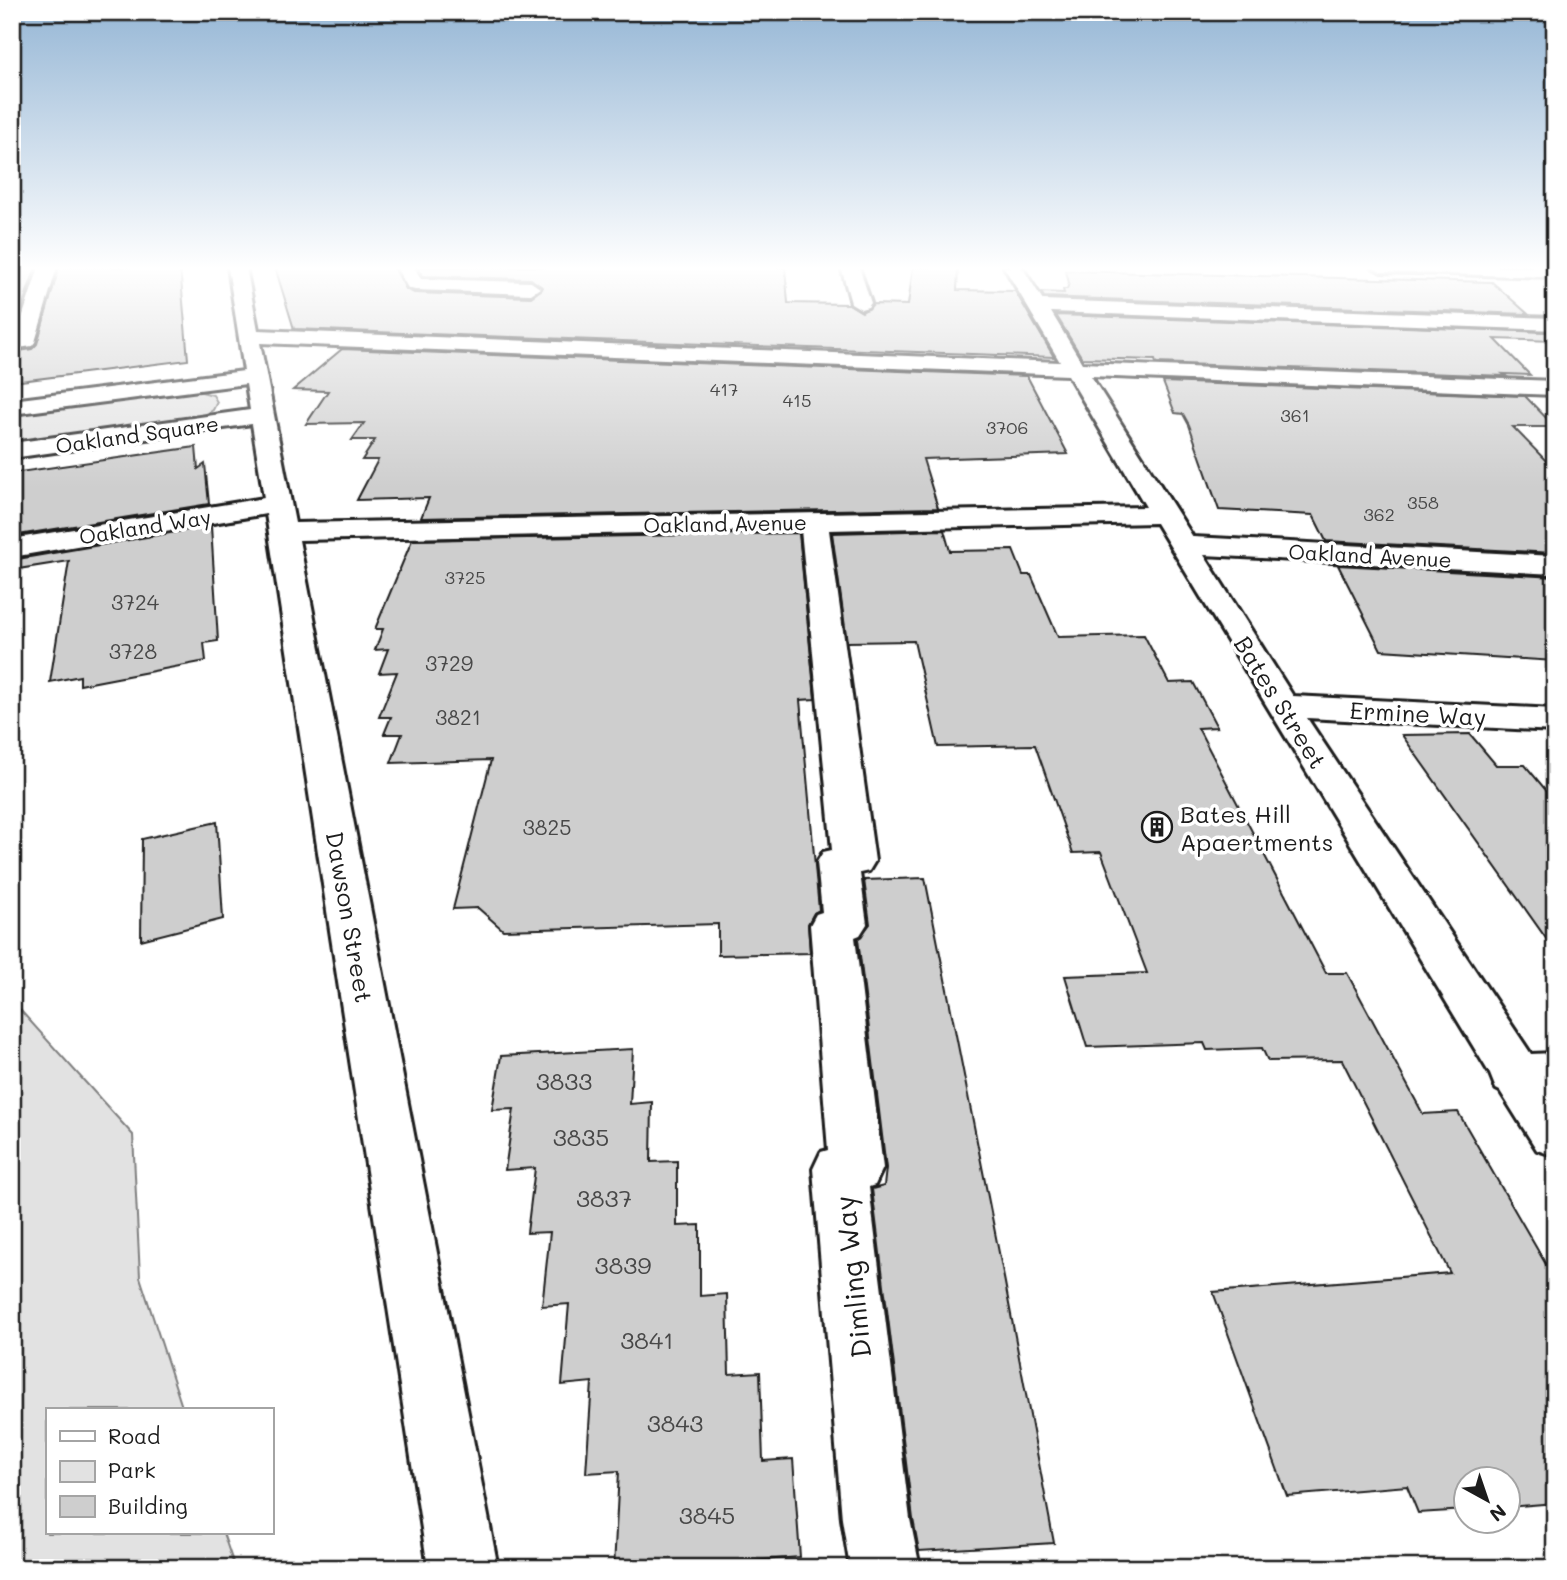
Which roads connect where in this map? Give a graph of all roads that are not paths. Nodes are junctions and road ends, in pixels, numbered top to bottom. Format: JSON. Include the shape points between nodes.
{"nodes":[{"id":1,"x":251,"y":341,"type":"edge"},
{"id":2,"x":370,"y":341,"type":"edge"},
{"id":3,"x":506,"y":341,"type":"edge"},
{"id":4,"x":1057,"y":341,"type":"edge"},
{"id":5,"x":503,"y":346,"type":"junction"},
{"id":6,"x":1073,"y":368,"type":"junction"},
{"id":7,"x":1555,"y":388,"type":"edge"},
{"id":8,"x":258,"y":396,"type":"junction"},
{"id":9,"x":12,"y":407,"type":"edge"},
{"id":10,"x":12,"y":452,"type":"edge"},
{"id":11,"x":1167,"y":515,"type":"junction"},
{"id":12,"x":280,"y":518,"type":"junction"},
{"id":13,"x":814,"y":521,"type":"junction"},
{"id":14,"x":1185,"y":545,"type":"junction"},
{"id":15,"x":12,"y":548,"type":"edge"},
{"id":16,"x":1555,"y":565,"type":"edge"},
{"id":17,"x":1282,"y":706,"type":"junction"},
{"id":18,"x":1555,"y":720,"type":"edge"},
{"id":19,"x":1534,"y":1074,"type":"edge"},
{"id":20,"x":1555,"y":1134,"type":"edge"},
{"id":21,"x":463,"y":1568,"type":"edge"},
{"id":22,"x":885,"y":1568,"type":"edge"}],
"edges":[{"from":1,"to":8,"type":"street","name":"Dawson Street"},
{"from":2,"to":5,"type":"street"},
{"from":3,"to":5,"type":"street"},
{"from":4,"to":6,"type":"street","name":"Bates Street"},
{"from":5,"to":6,"type":"street"},
{"from":6,"to":7,"type":"street"},
{"from":6,"to":11,"type":"street","name":"Bates Street"},
{"from":8,"to":9,"type":"street","name":"Oakland Square"},
{"from":8,"to":10,"type":"street","name":"Oakland Square"},
{"from":8,"to":12,"type":"street","name":"Dawson Street"},
{"from":11,"to":13,"type":"street","name":"Oakland Avenue"},
{"from":11,"to":14,"type":"street","name":"Bates Street"},
{"from":12,"to":13,"type":"street","name":"Oakland Avenue"},
{"from":12,"to":15,"type":"street","name":"Oakland Way"},
{"from":12,"to":21,"type":"street","name":"Dawson Street"},
{"from":13,"to":22,"type":"street","name":"Dimling Way","via":[[854,861],[838,862],[845,924],[832,925],[856,1168],[840,1169]]},
{"from":14,"to":16,"type":"street","name":"Oakland Avenue"},
{"from":14,"to":17,"type":"street","name":"Bates Street"},
{"from":17,"to":18,"type":"street","name":"Ermine Way"},
{"from":17,"to":19,"type":"street","name":"Bates Street"},
{"from":19,"to":20,"type":"street","name":"Bates Street"}]}
